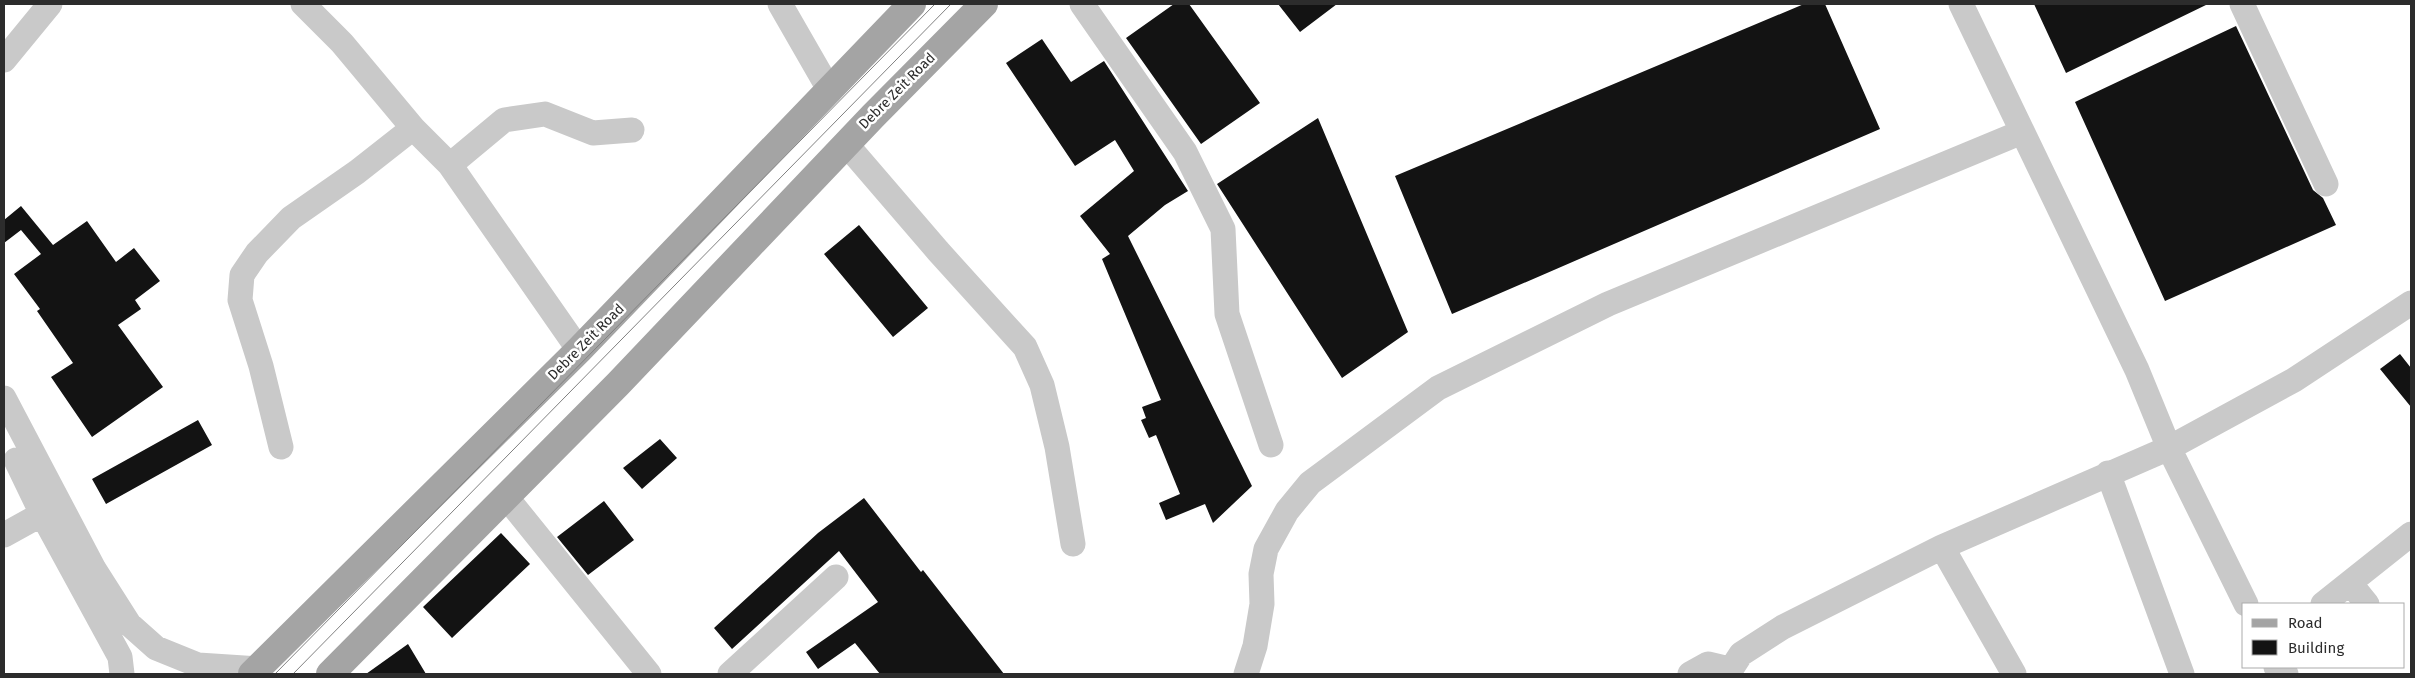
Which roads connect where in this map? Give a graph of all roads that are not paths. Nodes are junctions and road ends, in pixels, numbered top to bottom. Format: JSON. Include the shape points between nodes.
{"nodes":[{"id":1,"x":303,"y":4,"type":"edge"},
{"id":2,"x":780,"y":4,"type":"edge"},
{"id":3,"x":912,"y":4,"type":"edge"},
{"id":4,"x":984,"y":4,"type":"edge"},
{"id":5,"x":1082,"y":4,"type":"edge"},
{"id":6,"x":1961,"y":4,"type":"edge"},
{"id":7,"x":2242,"y":4,"type":"edge"},
{"id":8,"x":45,"y":6,"type":"edge"},
{"id":9,"x":4,"y":60,"type":"edge"},
{"id":10,"x":830,"y":90,"type":"junction"},
{"id":11,"x":413,"y":128,"type":"junction"},
{"id":12,"x":632,"y":130,"type":"dead end"},
{"id":13,"x":2022,"y":132,"type":"junction"},
{"id":14,"x":846,"y":144,"type":"junction"},
{"id":15,"x":450,"y":165,"type":"junction"},
{"id":16,"x":2326,"y":184,"type":"dead end"},
{"id":17,"x":2411,"y":303,"type":"edge"},
{"id":18,"x":579,"y":350,"type":"junction"},
{"id":19,"x":4,"y":398,"type":"edge"},
{"id":20,"x":4,"y":436,"type":"edge"},
{"id":21,"x":1271,"y":445,"type":"dead end"},
{"id":22,"x":281,"y":447,"type":"dead end"},
{"id":23,"x":2169,"y":448,"type":"junction"},
{"id":24,"x":2108,"y":473,"type":"junction"},
{"id":25,"x":37,"y":482,"type":"junction"},
{"id":26,"x":507,"y":498,"type":"junction"},
{"id":27,"x":42,"y":514,"type":"junction"},
{"id":28,"x":2411,"y":534,"type":"edge"},
{"id":29,"x":4,"y":535,"type":"edge"},
{"id":30,"x":1073,"y":544,"type":"dead end"},
{"id":31,"x":1942,"y":548,"type":"junction"},
{"id":32,"x":836,"y":577,"type":"dead end"},
{"id":33,"x":2350,"y":583,"type":"junction"},
{"id":34,"x":2246,"y":603,"type":"edge"},
{"id":35,"x":2324,"y":603,"type":"edge"},
{"id":36,"x":2366,"y":603,"type":"edge"},
{"id":37,"x":255,"y":672,"type":"edge"},
{"id":38,"x":1728,"y":672,"type":"edge"},
{"id":39,"x":122,"y":674,"type":"edge"},
{"id":40,"x":330,"y":674,"type":"edge"},
{"id":41,"x":649,"y":674,"type":"edge"},
{"id":42,"x":730,"y":674,"type":"edge"},
{"id":43,"x":1246,"y":674,"type":"edge"},
{"id":44,"x":1690,"y":674,"type":"edge"},
{"id":45,"x":2014,"y":674,"type":"edge"},
{"id":46,"x":2182,"y":674,"type":"edge"}],
"edges":[{"from":1,"to":11,"type":"street","via":[[342,43]]},
{"from":2,"to":10,"type":"street"},
{"from":3,"to":10,"type":"main road","name":"Debre Zeit Road"},
{"from":4,"to":14,"type":"main road","name":"Debre Zeit Road"},
{"from":5,"to":21,"type":"street","via":[[1185,152],[1223,229],[1227,314]]},
{"from":6,"to":13,"type":"street"},
{"from":7,"to":16,"type":"street"},
{"from":8,"to":9,"type":"street"},
{"from":10,"to":18,"type":"main road","name":"Debre Zeit Road"},
{"from":11,"to":15,"type":"street"},
{"from":11,"to":22,"type":"street","via":[[292,218],[257,254],[242,275],[240,300]]},
{"from":12,"to":15,"type":"street","via":[[593,133],[545,114],[504,120]]},
{"from":13,"to":23,"type":"street","via":[[2137,370]]},
{"from":13,"to":43,"type":"street","via":[[1608,304],[1438,388],[1310,484],[1287,511],[1266,549],[1261,574],[1262,604]]},
{"from":14,"to":26,"type":"main road","name":"Debre Zeit Road"},
{"from":14,"to":30,"type":"street","via":[[1025,348],[1042,385],[1057,447]]},
{"from":15,"to":18,"type":"street"},
{"from":17,"to":23,"type":"street","via":[[2294,380]]},
{"from":18,"to":37,"type":"main road","name":"Debre Zeit Road"},
{"from":19,"to":25,"type":"street"},
{"from":20,"to":25,"type":"street"},
{"from":23,"to":24,"type":"street"},
{"from":23,"to":34,"type":"street"},
{"from":24,"to":31,"type":"street"},
{"from":24,"to":46,"type":"street"},
{"from":25,"to":27,"type":"street"},
{"from":25,"to":37,"type":"street","via":[[128,624],[156,648],[198,665]]},
{"from":26,"to":40,"type":"main road","name":"Debre Zeit Road"},
{"from":26,"to":41,"type":"street"},
{"from":27,"to":29,"type":"street"},
{"from":27,"to":39,"type":"street","via":[[120,657]]},
{"from":28,"to":33,"type":"street"},
{"from":31,"to":38,"type":"street","via":[[1782,627],[1741,654]]},
{"from":31,"to":45,"type":"street"},
{"from":32,"to":42,"type":"street"},
{"from":33,"to":35,"type":"street"},
{"from":33,"to":36,"type":"street"},
{"from":38,"to":44,"type":"street","via":[[1708,664]]}]}
